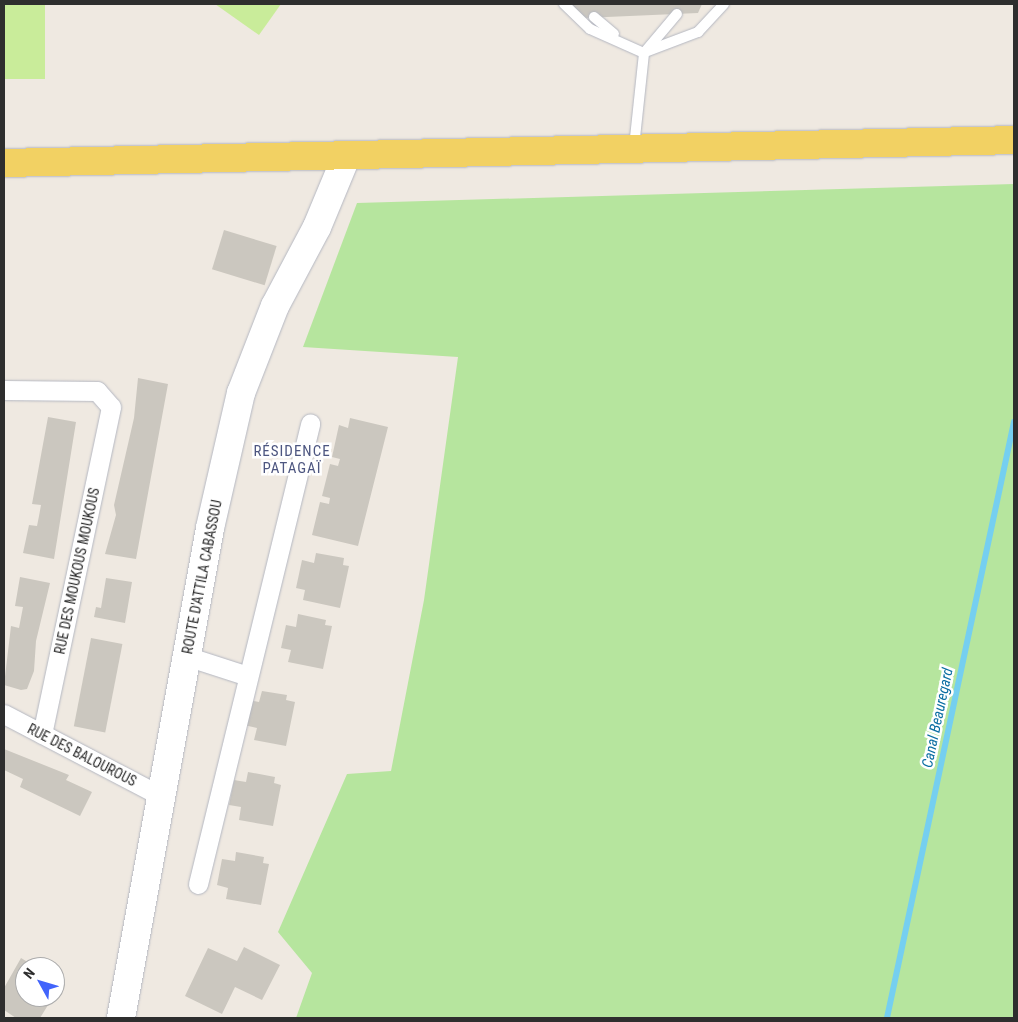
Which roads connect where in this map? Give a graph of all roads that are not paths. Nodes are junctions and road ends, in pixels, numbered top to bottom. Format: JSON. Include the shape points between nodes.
{"nodes":[{"id":1,"x":564,"y":4,"type":"edge"},
{"id":2,"x":724,"y":4,"type":"edge"},
{"id":3,"x":677,"y":14,"type":"dead end"},
{"id":4,"x":594,"y":17,"type":"dead end"},
{"id":5,"x":618,"y":37,"type":"junction"},
{"id":6,"x":644,"y":53,"type":"junction"},
{"id":7,"x":1014,"y":140,"type":"edge"},
{"id":8,"x":634,"y":148,"type":"junction"},
{"id":9,"x":347,"y":155,"type":"junction"},
{"id":10,"x":4,"y":163,"type":"edge"},
{"id":11,"x":4,"y":390,"type":"edge"},
{"id":12,"x":310,"y":423,"type":"dead end"},
{"id":13,"x":186,"y":656,"type":"junction"},
{"id":14,"x":248,"y":676,"type":"junction"},
{"id":15,"x":4,"y":714,"type":"edge"},
{"id":16,"x":42,"y":734,"type":"junction"},
{"id":17,"x":160,"y":796,"type":"junction"},
{"id":18,"x":198,"y":884,"type":"dead end"},
{"id":19,"x":121,"y":1018,"type":"edge"}],
"edges":[{"from":1,"to":5,"type":"lane","via":[[590,29]]},
{"from":2,"to":6,"type":"lane","via":[[698,32]]},
{"from":3,"to":6,"type":"lane"},
{"from":4,"to":5,"type":"lane"},
{"from":5,"to":6,"type":"lane"},
{"from":6,"to":8,"type":"lane"},
{"from":7,"to":8,"type":"main road"},
{"from":8,"to":9,"type":"main road"},
{"from":9,"to":10,"type":"main road"},
{"from":9,"to":13,"type":"main road","name":"ROUTE D'ATTILA CABASSOU","via":[[275,306],[241,393]]},
{"from":11,"to":16,"type":"street","name":"RUE DES MOUKOUS MOUKOUS","via":[[97,390],[112,407]]},
{"from":12,"to":14,"type":"street"},
{"from":13,"to":14,"type":"street"},
{"from":13,"to":17,"type":"main road","name":"ROUTE D'ATTILA CABASSOU"},
{"from":14,"to":18,"type":"street"},
{"from":15,"to":16,"type":"street","name":"RUE DES BALOUROUS"},
{"from":16,"to":17,"type":"street","name":"RUE DES BALOUROUS"},
{"from":17,"to":19,"type":"main road","name":"ROUTE D'ATTILA CABASSOU"}]}
